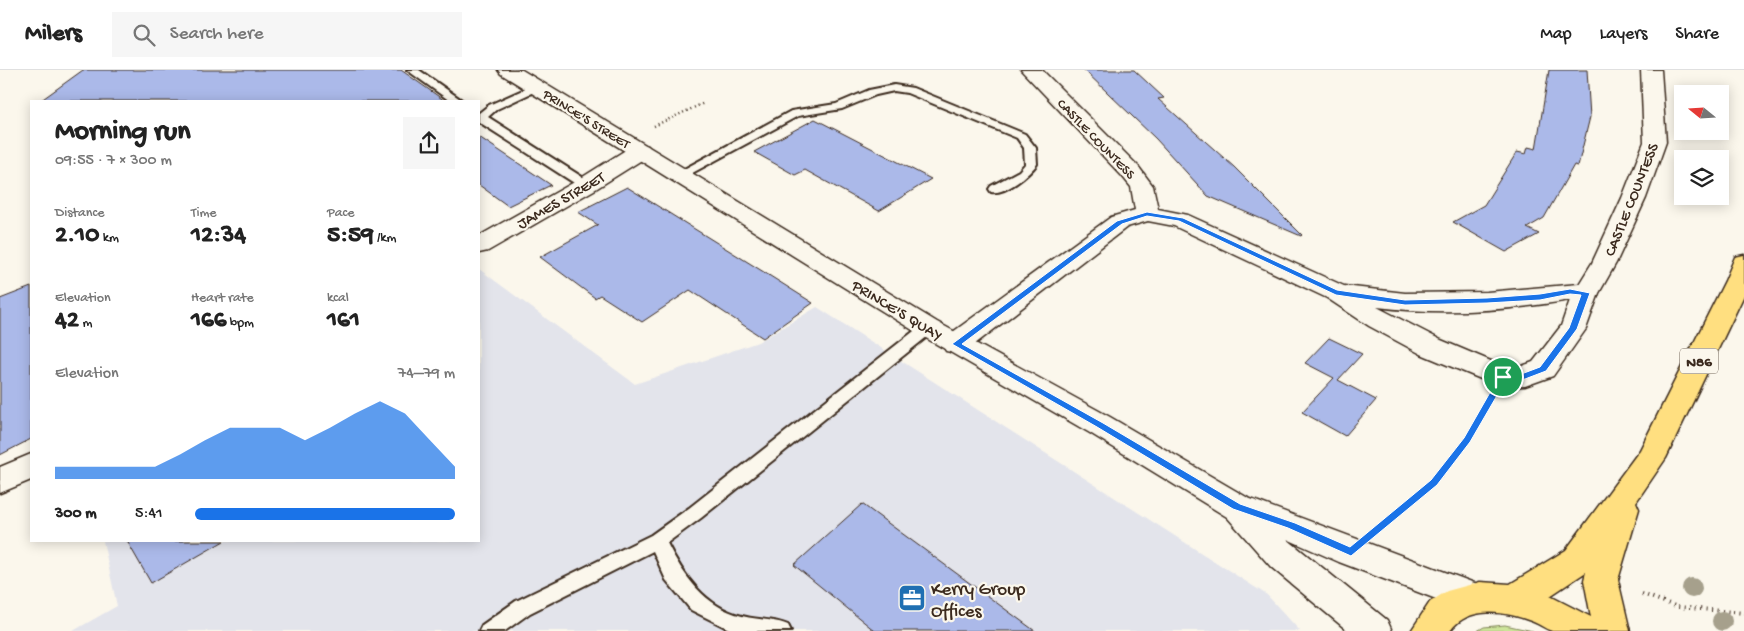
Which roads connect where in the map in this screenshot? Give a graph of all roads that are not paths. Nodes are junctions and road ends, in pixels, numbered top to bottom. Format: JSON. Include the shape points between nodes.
{"nodes":[{"id":1,"x":412,"y":70,"type":"edge"},
{"id":2,"x":508,"y":70,"type":"edge"},
{"id":3,"x":1031,"y":70,"type":"edge"},
{"id":4,"x":1651,"y":70,"type":"edge"},
{"id":5,"x":536,"y":87,"type":"junction"},
{"id":6,"x":456,"y":100,"type":"edge"},
{"id":7,"x":480,"y":117,"type":"edge"},
{"id":8,"x":480,"y":119,"type":"edge"},
{"id":9,"x":632,"y":146,"type":"junction"},
{"id":10,"x":679,"y":175,"type":"junction"},
{"id":11,"x":586,"y":185,"type":"junction"},
{"id":12,"x":995,"y":189,"type":"dead end"},
{"id":13,"x":1147,"y":214,"type":"junction"},
{"id":14,"x":480,"y":245,"type":"edge"},
{"id":15,"x":1744,"y":263,"type":"edge"},
{"id":16,"x":1336,"y":292,"type":"junction"},
{"id":17,"x":1586,"y":293,"type":"junction"},
{"id":18,"x":928,"y":328,"type":"junction"},
{"id":19,"x":956,"y":344,"type":"junction"},
{"id":20,"x":30,"y":466,"type":"edge"},
{"id":21,"x":0,"y":481,"type":"edge"},
{"id":22,"x":1632,"y":482,"type":"junction"},
{"id":23,"x":1237,"y":506,"type":"junction"},
{"id":24,"x":657,"y":540,"type":"junction"},
{"id":25,"x":1473,"y":598,"type":"junction"},
{"id":26,"x":1516,"y":600,"type":"junction"},
{"id":27,"x":489,"y":631,"type":"edge"},
{"id":28,"x":781,"y":631,"type":"edge"},
{"id":29,"x":1374,"y":631,"type":"edge"},
{"id":30,"x":1429,"y":631,"type":"edge"},
{"id":31,"x":1583,"y":631,"type":"edge"},
{"id":32,"x":1612,"y":631,"type":"edge"}],
"edges":[{"from":1,"to":6,"type":"lane"},
{"from":2,"to":5,"type":"street","name":"PRINCE'S STREET"},
{"from":3,"to":13,"type":"street","name":"CASTLE COUNTESS","via":[[1130,171],[1142,186]]},
{"from":4,"to":17,"type":"street","name":"CASTLE COUNTESS","via":[[1655,142],[1634,198],[1604,263]]},
{"from":5,"to":7,"type":"lane","via":[[493,107]]},
{"from":5,"to":9,"type":"street","name":"PRINCE'S STREET"},
{"from":8,"to":11,"type":"lane"},
{"from":9,"to":10,"type":"street","name":"PRINCE'S QUAY"},
{"from":9,"to":11,"type":"street","name":"JAMES STREET"},
{"from":10,"to":12,"type":"lane","via":[[795,113],[838,107],[873,92],[894,88],[909,90],[1021,136],[1030,148],[1032,164],[1023,174]]},
{"from":10,"to":18,"type":"street","name":"PRINCE'S QUAY"},
{"from":11,"to":14,"type":"street","name":"JAMES STREET"},
{"from":13,"to":16,"type":"street","name":"CASTLE COUNTESS","via":[[1180,220]]},
{"from":13,"to":19,"type":"street","name":"CASTLE COUNTESS","via":[[1119,222]]},
{"from":15,"to":22,"type":"main road","number":"N86","via":[[1651,458]]},
{"from":16,"to":17,"type":"street","name":"CASTLE COUNTESS","via":[[1405,302],[1487,301]]},
{"from":16,"to":17,"type":"street","name":"CASTLE COUNTESS","via":[[1378,320],[1431,347],[1503,377],[1525,376],[1543,369],[1573,329]]},
{"from":18,"to":19,"type":"street","name":"PRINCE'S QUAY"},
{"from":18,"to":24,"type":"lane"},
{"from":19,"to":23,"type":"street","name":"PRINCE'S QUAY"},
{"from":20,"to":21,"type":"street"},
{"from":22,"to":26,"type":"main road","number":"N86","via":[[1578,560]]},
{"from":22,"to":32,"type":"main road","number":"N86","via":[[1601,580]]},
{"from":23,"to":25,"type":"street","name":"PRINCE'S QUAY"},
{"from":23,"to":29,"type":"street","name":"PRINCE'S QUAY","via":[[1284,557]]},
{"from":24,"to":27,"type":"lane","via":[[523,607]]},
{"from":24,"to":28,"type":"lane","via":[[673,574],[698,604],[738,624]]},
{"from":25,"to":26,"type":"main road"},
{"from":25,"to":30,"type":"main road","via":[[1448,608]]},
{"from":26,"to":31,"type":"main road","via":[[1556,614]]}]}
